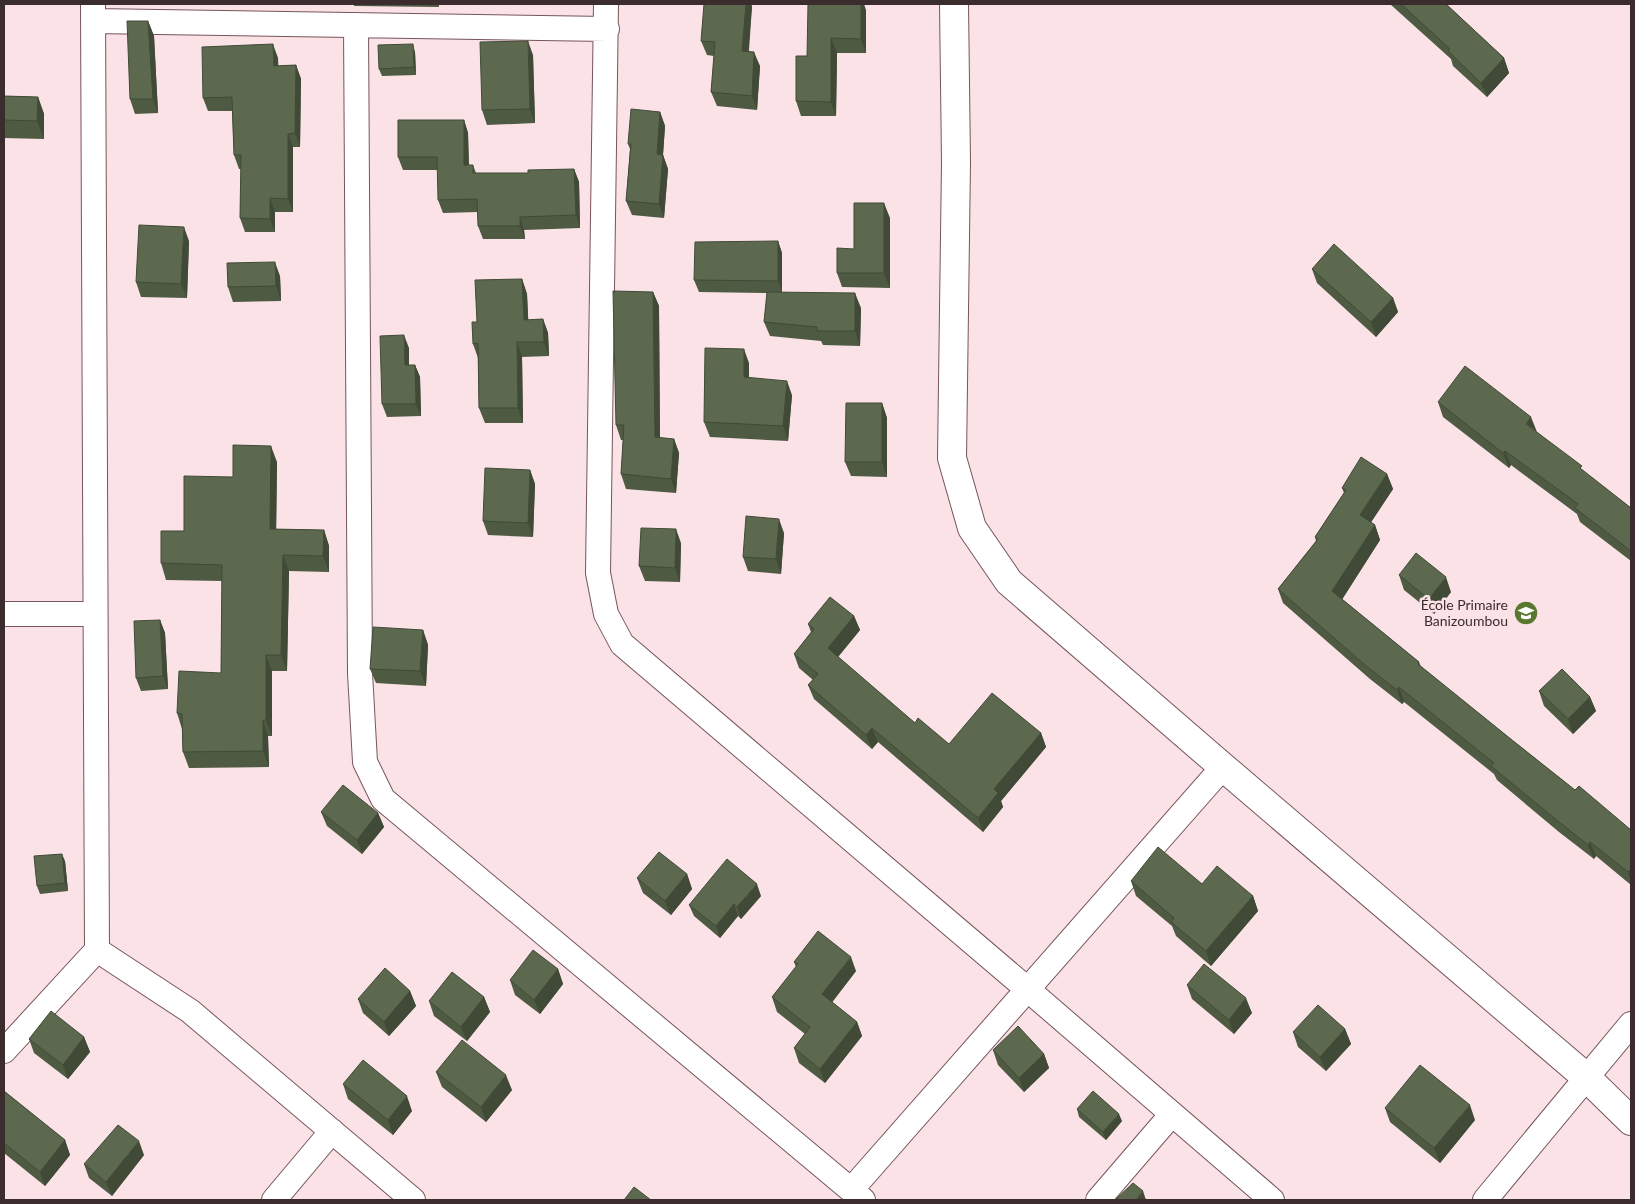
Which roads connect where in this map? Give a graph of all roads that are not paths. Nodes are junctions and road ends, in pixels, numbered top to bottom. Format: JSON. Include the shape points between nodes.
{"nodes":[{"id":1,"x":606,"y":4,"type":"edge"},
{"id":2,"x":954,"y":4,"type":"edge"},
{"id":3,"x":93,"y":13,"type":"edge"},
{"id":4,"x":356,"y":25,"type":"junction"},
{"id":5,"x":607,"y":29,"type":"junction"},
{"id":6,"x":4,"y":614,"type":"edge"},
{"id":7,"x":96,"y":614,"type":"junction"},
{"id":8,"x":1223,"y":767,"type":"junction"},
{"id":9,"x":97,"y":950,"type":"junction"},
{"id":10,"x":1026,"y":988,"type":"junction"},
{"id":11,"x":1631,"y":1024,"type":"edge"},
{"id":12,"x":4,"y":1051,"type":"edge"},
{"id":13,"x":1587,"y":1078,"type":"junction"},
{"id":14,"x":1172,"y":1114,"type":"junction"},
{"id":15,"x":1631,"y":1121,"type":"edge"},
{"id":16,"x":332,"y":1131,"type":"junction"},
{"id":17,"x":857,"y":1195,"type":"edge"},
{"id":18,"x":274,"y":1200,"type":"edge"},
{"id":19,"x":413,"y":1200,"type":"edge"},
{"id":20,"x":1098,"y":1200,"type":"edge"},
{"id":21,"x":1272,"y":1200,"type":"edge"},
{"id":22,"x":1485,"y":1200,"type":"edge"}],
"edges":[{"from":1,"to":5,"type":"street"},
{"from":2,"to":8,"type":"street","via":[[956,162],[952,458],[972,528],[1009,582]]},
{"from":3,"to":4,"type":"street"},
{"from":3,"to":7,"type":"street"},
{"from":4,"to":5,"type":"street"},
{"from":4,"to":17,"type":"street","via":[[360,673],[365,762],[383,798]]},
{"from":5,"to":10,"type":"street","via":[[598,573],[606,614],[622,644],[654,673]]},
{"from":6,"to":7,"type":"street"},
{"from":7,"to":9,"type":"street"},
{"from":8,"to":10,"type":"street"},
{"from":8,"to":13,"type":"street"},
{"from":9,"to":12,"type":"street"},
{"from":9,"to":16,"type":"street","via":[[190,1011]]},
{"from":10,"to":14,"type":"street"},
{"from":10,"to":17,"type":"street"},
{"from":11,"to":13,"type":"street"},
{"from":13,"to":15,"type":"street"},
{"from":13,"to":22,"type":"street"},
{"from":14,"to":20,"type":"street"},
{"from":14,"to":21,"type":"street"},
{"from":16,"to":18,"type":"street"},
{"from":16,"to":19,"type":"street"}]}
